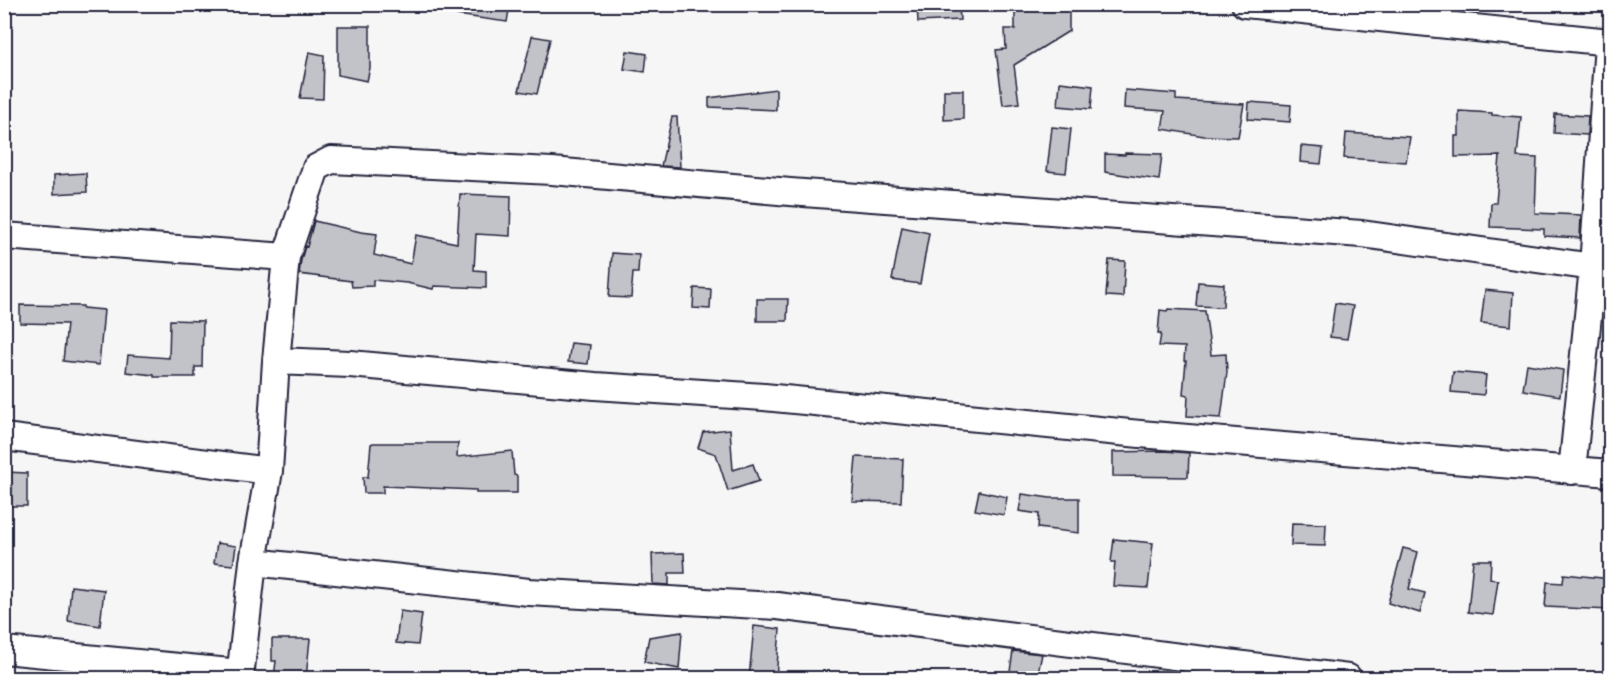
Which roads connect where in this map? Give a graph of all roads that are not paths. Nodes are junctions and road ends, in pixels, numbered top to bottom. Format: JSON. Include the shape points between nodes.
{"nodes":[{"id":1,"x":1245,"y":4,"type":"edge"},
{"id":2,"x":1609,"y":43,"type":"edge"},
{"id":3,"x":4,"y":236,"type":"edge"},
{"id":4,"x":286,"y":257,"type":"junction"},
{"id":5,"x":1593,"y":267,"type":"junction"},
{"id":6,"x":276,"y":361,"type":"junction"},
{"id":7,"x":4,"y":437,"type":"edge"},
{"id":8,"x":269,"y":471,"type":"junction"},
{"id":9,"x":1572,"y":471,"type":"junction"},
{"id":10,"x":1611,"y":474,"type":"edge"},
{"id":11,"x":253,"y":562,"type":"junction"},
{"id":12,"x":4,"y":650,"type":"edge"},
{"id":13,"x":240,"y":676,"type":"edge"},
{"id":14,"x":1348,"y":678,"type":"edge"}],
"edges":[{"from":1,"to":2,"type":"street"},
{"from":2,"to":5,"type":"street"},
{"from":3,"to":4,"type":"street"},
{"from":4,"to":5,"type":"street","via":[[316,168],[331,160],[552,171],[1362,234]]},
{"from":4,"to":6,"type":"street"},
{"from":5,"to":9,"type":"street"},
{"from":6,"to":8,"type":"street"},
{"from":6,"to":9,"type":"street","via":[[764,397]]},
{"from":7,"to":8,"type":"street"},
{"from":8,"to":11,"type":"street"},
{"from":9,"to":10,"type":"street"},
{"from":11,"to":13,"type":"street"},
{"from":11,"to":14,"type":"street","via":[[529,592],[777,606]]},
{"from":12,"to":13,"type":"street"}]}
